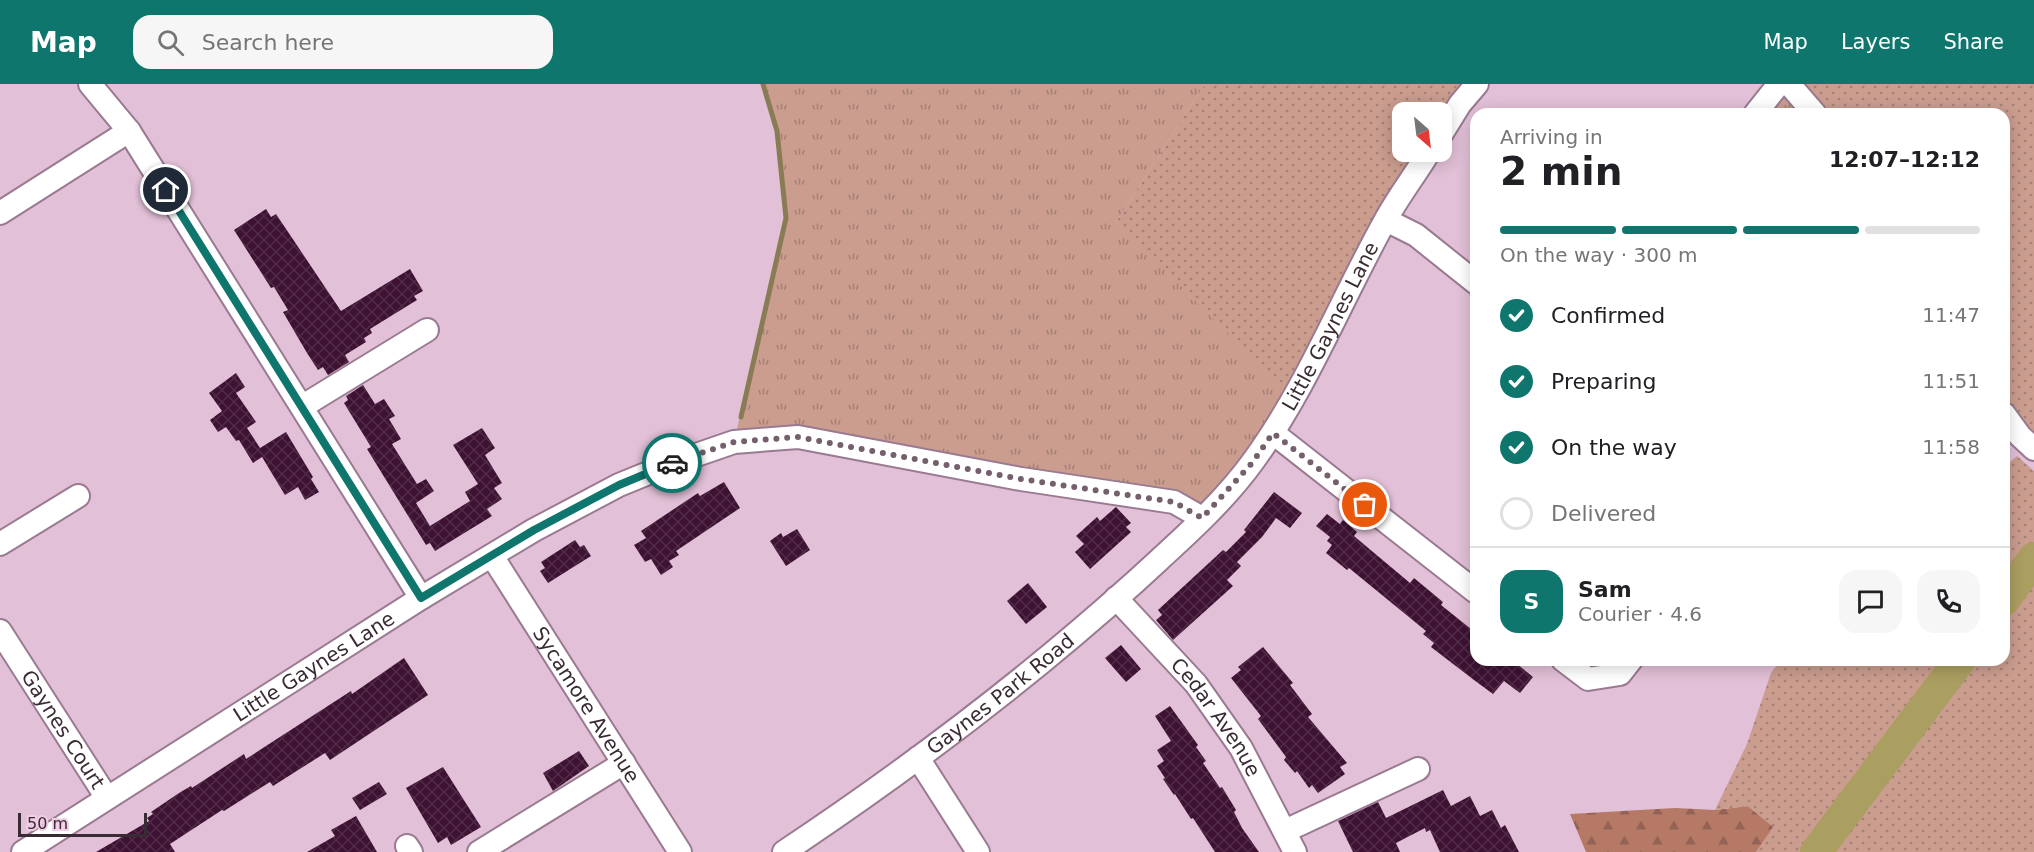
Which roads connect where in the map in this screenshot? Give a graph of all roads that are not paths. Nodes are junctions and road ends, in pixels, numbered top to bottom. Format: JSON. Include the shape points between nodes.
{"nodes":[{"id":1,"x":90,"y":84,"type":"edge"},
{"id":2,"x":1477,"y":84,"type":"edge"},
{"id":3,"x":1779,"y":84,"type":"edge"},
{"id":4,"x":1789,"y":84,"type":"edge"},
{"id":5,"x":1760,"y":108,"type":"edge"},
{"id":6,"x":1810,"y":108,"type":"edge"},
{"id":7,"x":1452,"y":117,"type":"edge"},
{"id":8,"x":129,"y":131,"type":"junction"},
{"id":9,"x":1424,"y":162,"type":"edge"},
{"id":10,"x":0,"y":213,"type":"edge"},
{"id":11,"x":1386,"y":220,"type":"junction"},
{"id":12,"x":1470,"y":278,"type":"edge"},
{"id":13,"x":427,"y":330,"type":"dead end"},
{"id":14,"x":303,"y":406,"type":"junction"},
{"id":15,"x":2010,"y":421,"type":"edge"},
{"id":16,"x":1273,"y":433,"type":"junction"},
{"id":17,"x":2034,"y":449,"type":"edge"},
{"id":18,"x":78,"y":496,"type":"dead end"},
{"id":19,"x":1202,"y":518,"type":"junction"},
{"id":20,"x":0,"y":544,"type":"edge"},
{"id":21,"x":492,"y":556,"type":"junction"},
{"id":22,"x":1470,"y":587,"type":"edge"},
{"id":23,"x":421,"y":598,"type":"junction"},
{"id":24,"x":1116,"y":598,"type":"junction"},
{"id":25,"x":0,"y":631,"type":"edge"},
{"id":26,"x":1571,"y":666,"type":"edge"},
{"id":27,"x":1626,"y":666,"type":"edge"},
{"id":28,"x":918,"y":759,"type":"junction"},
{"id":29,"x":624,"y":763,"type":"junction"},
{"id":30,"x":1418,"y":770,"type":"dead end"},
{"id":31,"x":107,"y":798,"type":"junction"},
{"id":32,"x":1285,"y":831,"type":"junction"},
{"id":33,"x":23,"y":852,"type":"edge"},
{"id":34,"x":479,"y":852,"type":"edge"},
{"id":35,"x":680,"y":852,"type":"edge"},
{"id":36,"x":784,"y":852,"type":"edge"},
{"id":37,"x":978,"y":852,"type":"edge"},
{"id":38,"x":1295,"y":852,"type":"edge"}],
"edges":[{"from":1,"to":8,"type":"street"},
{"from":2,"to":7,"type":"street"},
{"from":3,"to":5,"type":"street"},
{"from":4,"to":6,"type":"street"},
{"from":8,"to":10,"type":"street"},
{"from":8,"to":14,"type":"street"},
{"from":9,"to":11,"type":"street","name":"Little Gaynes Lane"},
{"from":11,"to":12,"type":"street","via":[[1416,236]]},
{"from":11,"to":16,"type":"street","name":"Little Gaynes Lane"},
{"from":13,"to":14,"type":"street"},
{"from":14,"to":23,"type":"street"},
{"from":15,"to":17,"type":"street"},
{"from":16,"to":19,"type":"street","name":"Little Gaynes Lane"},
{"from":16,"to":22,"type":"street"},
{"from":18,"to":20,"type":"street"},
{"from":19,"to":21,"type":"street","name":"Little Gaynes Lane","via":[[1174,502],[780,437],[734,442],[619,485]]},
{"from":19,"to":24,"type":"street","name":"Gaynes Park Road"},
{"from":21,"to":23,"type":"street","name":"Little Gaynes Lane"},
{"from":21,"to":29,"type":"street","name":"Sycamore Avenue"},
{"from":23,"to":31,"type":"street","name":"Little Gaynes Lane"},
{"from":24,"to":28,"type":"street","name":"Gaynes Park Road"},
{"from":24,"to":32,"type":"street","name":"Cedar Avenue","via":[[1196,684],[1241,748]]},
{"from":25,"to":31,"type":"street","name":"Gaynes Court"},
{"from":26,"to":27,"type":"street","via":[[1588,679],[1620,674]]},
{"from":28,"to":36,"type":"street","name":"Gaynes Park Road"},
{"from":28,"to":37,"type":"street"},
{"from":29,"to":34,"type":"street"},
{"from":29,"to":35,"type":"street","name":"Sycamore Avenue"},
{"from":30,"to":32,"type":"street"},
{"from":31,"to":33,"type":"street","name":"Little Gaynes Lane"},
{"from":32,"to":38,"type":"street","name":"Cedar Avenue"}]}
